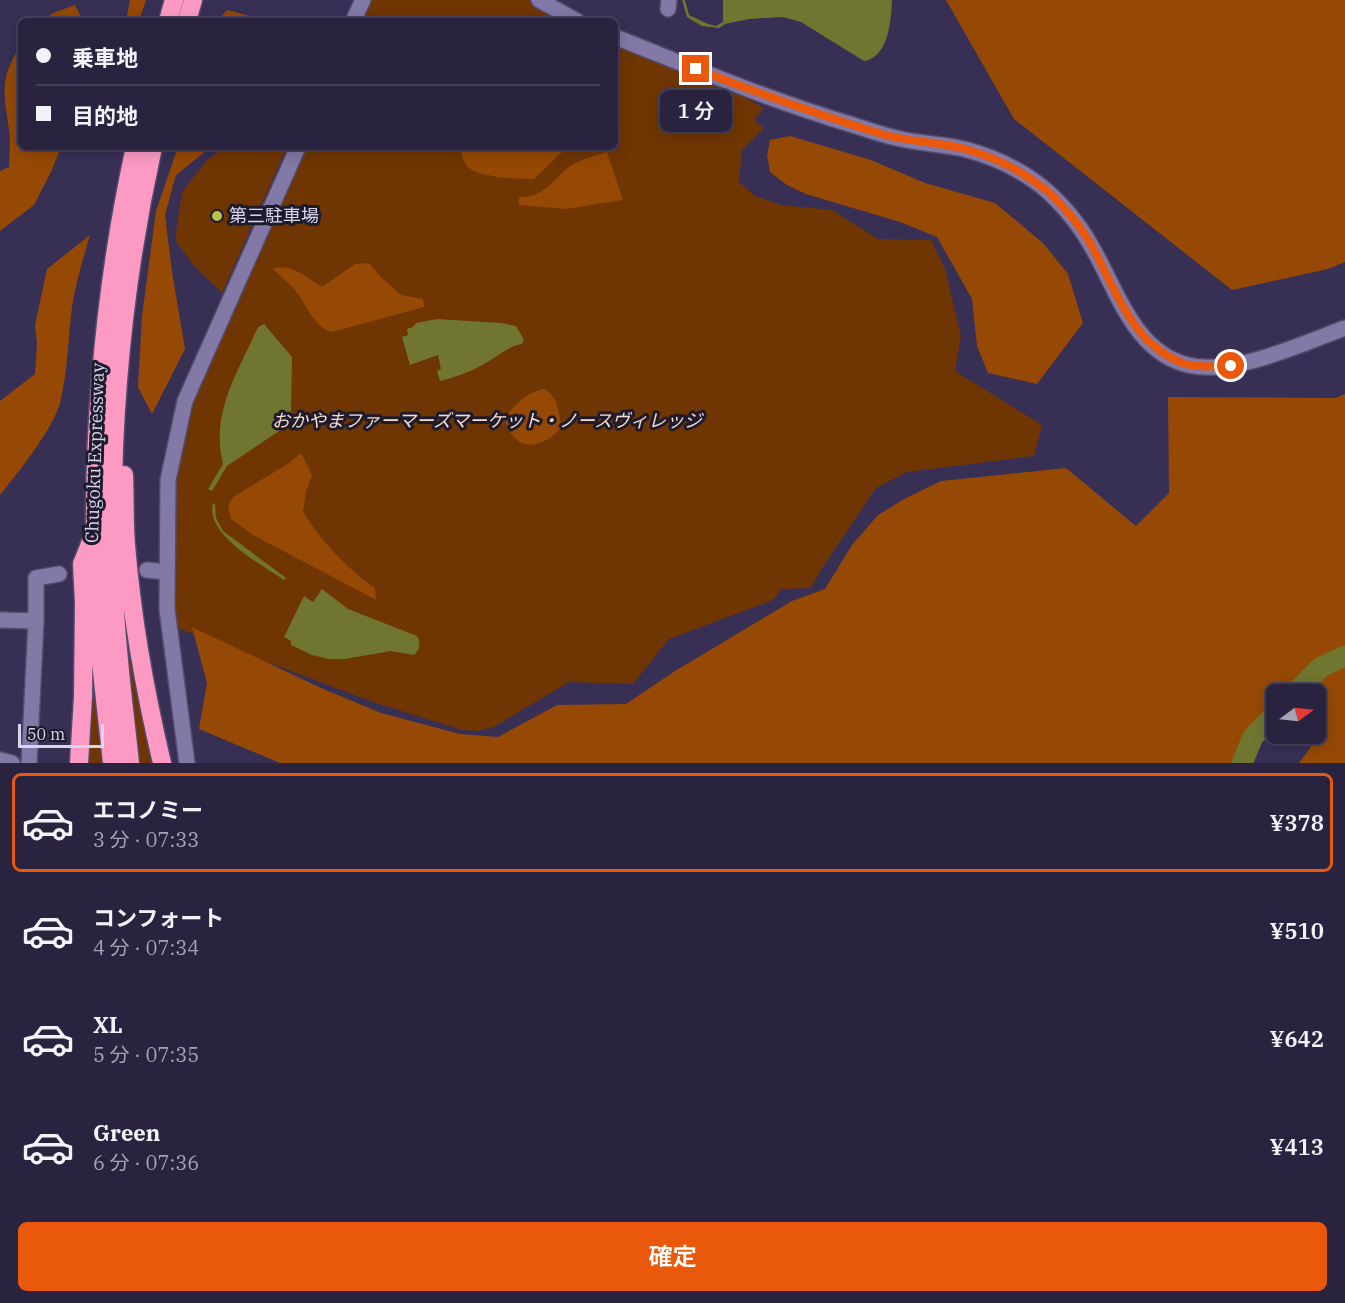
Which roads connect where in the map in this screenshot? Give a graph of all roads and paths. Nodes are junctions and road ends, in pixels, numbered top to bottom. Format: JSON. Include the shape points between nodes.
{"nodes":[{"id":1,"x":174,"y":0,"type":"edge"},
{"id":2,"x":193,"y":0,"type":"edge"},
{"id":3,"x":363,"y":0,"type":"edge"},
{"id":4,"x":539,"y":0,"type":"edge"},
{"id":5,"x":169,"y":18,"type":"edge"},
{"id":6,"x":188,"y":18,"type":"edge"},
{"id":7,"x":354,"y":18,"type":"edge"},
{"id":8,"x":572,"y":18,"type":"edge"},
{"id":9,"x":618,"y":38,"type":"edge"},
{"id":10,"x":134,"y":150,"type":"edge"},
{"id":11,"x":152,"y":150,"type":"edge"},
{"id":12,"x":297,"y":150,"type":"edge"},
{"id":13,"x":1345,"y":328,"type":"edge"},
{"id":14,"x":120,"y":345,"type":"junction"},
{"id":15,"x":95,"y":530,"type":"junction"},
{"id":16,"x":147,"y":570,"type":"dead end"},
{"id":17,"x":167,"y":572,"type":"junction"},
{"id":18,"x":59,"y":574,"type":"dead end"},
{"id":19,"x":0,"y":621,"type":"edge"},
{"id":20,"x":36,"y":621,"type":"junction"},
{"id":21,"x":0,"y":760,"type":"edge"},
{"id":22,"x":12,"y":763,"type":"edge"},
{"id":23,"x":29,"y":763,"type":"edge"},
{"id":24,"x":79,"y":763,"type":"edge"},
{"id":25,"x":112,"y":763,"type":"edge"},
{"id":26,"x":130,"y":763,"type":"edge"},
{"id":27,"x":162,"y":763,"type":"edge"},
{"id":28,"x":187,"y":763,"type":"edge"}],
"edges":[{"from":1,"to":5,"type":"highway"},
{"from":2,"to":6,"type":"highway"},
{"from":3,"to":7,"type":"street"},
{"from":4,"to":8,"type":"street"},
{"from":9,"to":13,"type":"street","via":[[852,125],[901,139],[965,149],[1031,178],[1051,195],[1093,248],[1124,311],[1146,340],[1188,365],[1231,366]]},
{"from":10,"to":15,"type":"highway","name":"Chugoku Expressway","via":[[102,343]]},
{"from":11,"to":14,"type":"highway","name":"Chugoku Expressway"},
{"from":12,"to":17,"type":"street","via":[[185,401],[168,480]]},
{"from":14,"to":26,"type":"highway","name":"Chugoku Expressway","via":[[112,505],[114,592]]},
{"from":14,"to":27,"type":"highway","via":[[126,544],[136,633]]},
{"from":15,"to":24,"type":"highway","via":[[82,564],[83,697]]},
{"from":15,"to":25,"type":"highway","name":"Chugoku Expressway","via":[[97,604]]},
{"from":16,"to":17,"type":"street"},
{"from":17,"to":28,"type":"street","via":[[167,609]]},
{"from":18,"to":20,"type":"street","via":[[36,578]]},
{"from":19,"to":20,"type":"street"},
{"from":20,"to":23,"type":"street"},
{"from":21,"to":22,"type":"street"}]}
